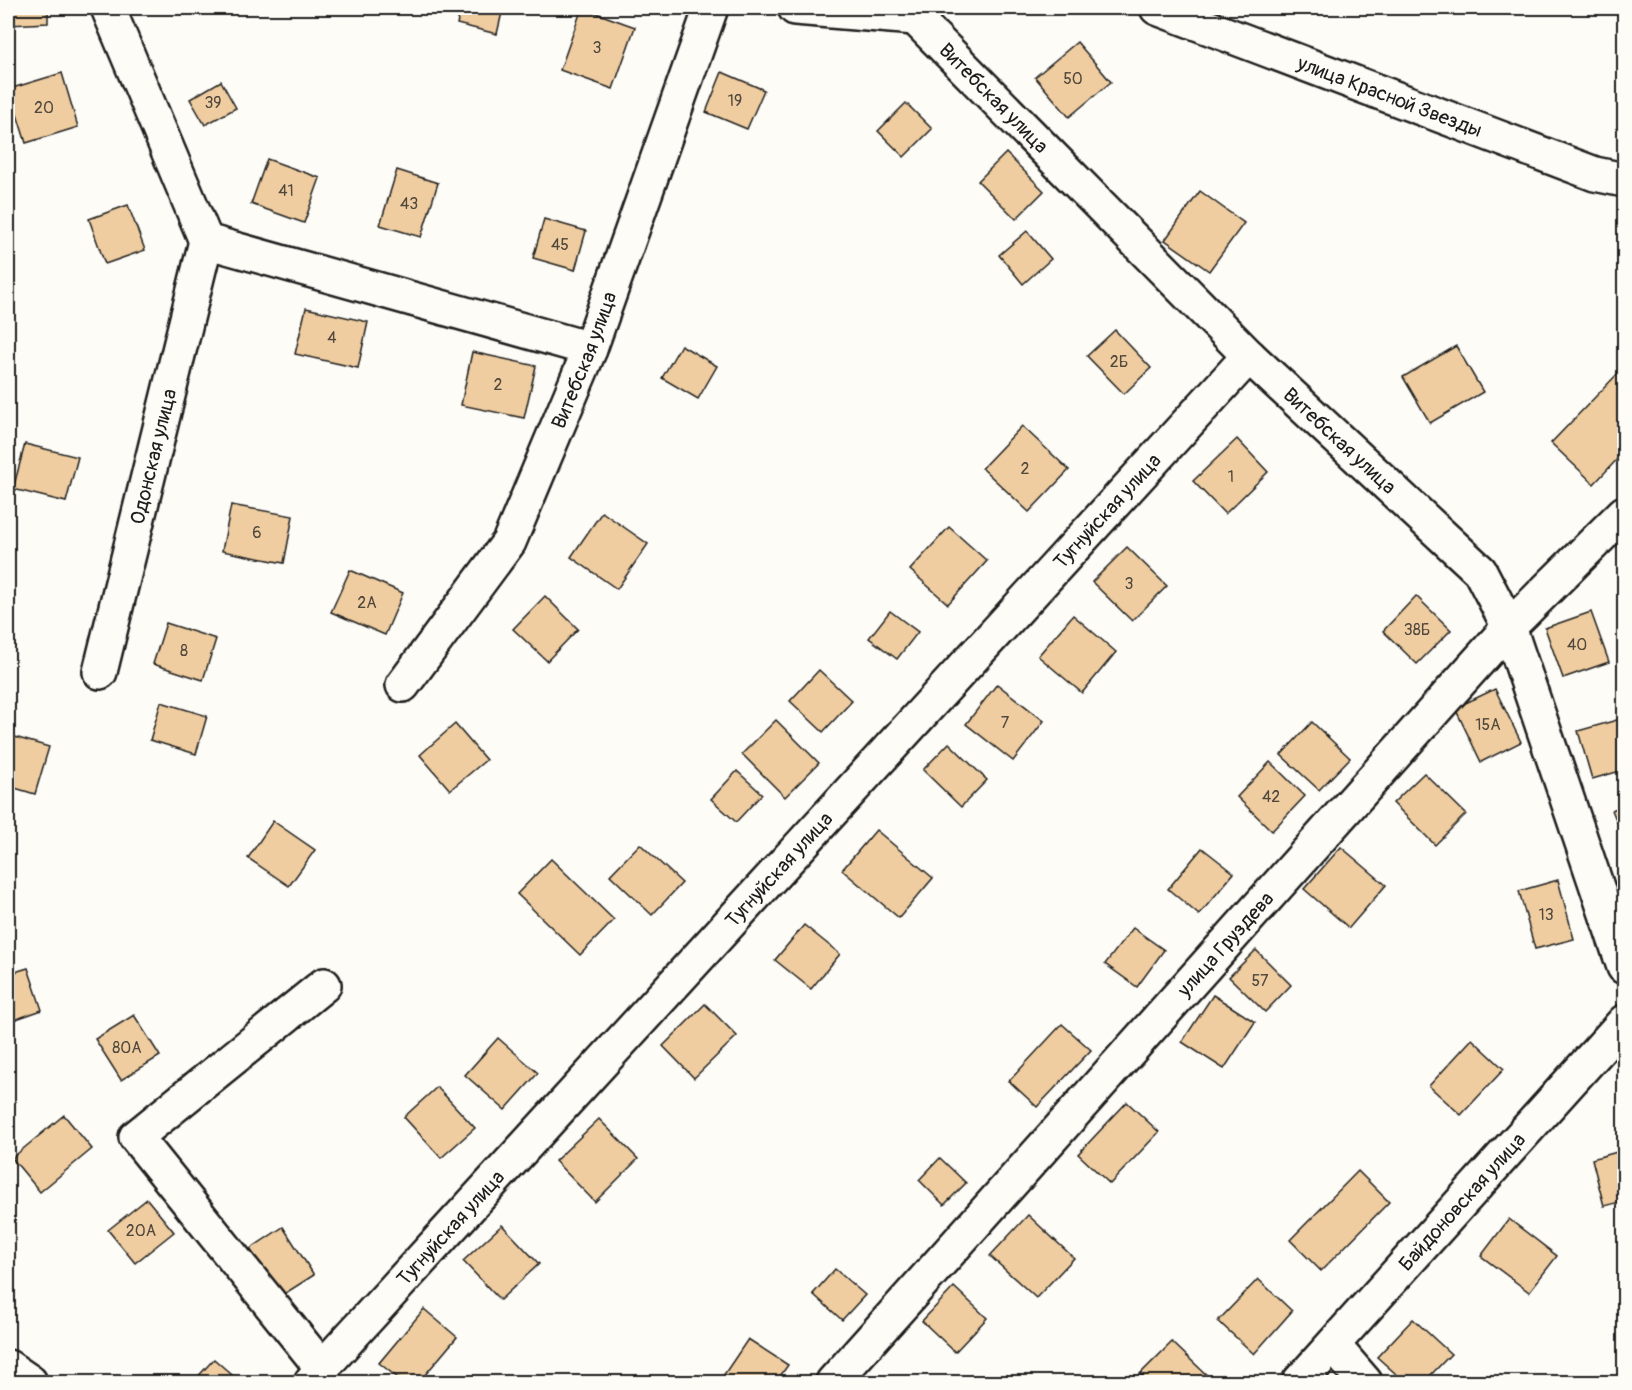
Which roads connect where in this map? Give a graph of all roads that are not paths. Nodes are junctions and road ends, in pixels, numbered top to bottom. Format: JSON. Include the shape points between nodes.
{"nodes":[{"id":1,"x":108,"y":8,"type":"edge"},
{"id":2,"x":711,"y":8,"type":"edge"},
{"id":3,"x":795,"y":8,"type":"edge"},
{"id":4,"x":1157,"y":8,"type":"edge"},
{"id":5,"x":909,"y":13,"type":"edge"},
{"id":6,"x":1624,"y":180,"type":"edge"},
{"id":7,"x":206,"y":242,"type":"junction"},
{"id":8,"x":590,"y":349,"type":"junction"},
{"id":9,"x":1249,"y":356,"type":"junction"},
{"id":10,"x":1624,"y":513,"type":"edge"},
{"id":11,"x":1509,"y":627,"type":"junction"},
{"id":12,"x":100,"y":672,"type":"dead end"},
{"id":13,"x":403,"y":685,"type":"dead end"},
{"id":14,"x":1624,"y":968,"type":"edge"},
{"id":15,"x":324,"y":985,"type":"dead end"},
{"id":16,"x":1624,"y":1022,"type":"edge"},
{"id":17,"x":1333,"y":1345,"type":"junction"},
{"id":18,"x":8,"y":1367,"type":"edge"},
{"id":19,"x":317,"y":1375,"type":"edge"},
{"id":20,"x":30,"y":1383,"type":"edge"},
{"id":21,"x":833,"y":1383,"type":"edge"},
{"id":22,"x":1299,"y":1383,"type":"edge"},
{"id":23,"x":1365,"y":1383,"type":"edge"}],
"edges":[{"from":1,"to":7,"type":"street"},
{"from":2,"to":8,"type":"street","name":"Витебская улица"},
{"from":3,"to":5,"type":"street"},
{"from":4,"to":6,"type":"street","name":"улица Красной Звезды","via":[[1595,174]]},
{"from":5,"to":9,"type":"street","name":"Витебская улица"},
{"from":7,"to":8,"type":"street"},
{"from":7,"to":12,"type":"street","name":"Одонская улица"},
{"from":8,"to":13,"type":"street","name":"Витебская улица","via":[[510,543]]},
{"from":9,"to":11,"type":"street","name":"Витебская улица","via":[[1480,571]]},
{"from":9,"to":19,"type":"street","name":"Тугнуйская улица"},
{"from":10,"to":11,"type":"street","name":"улица Груздева"},
{"from":11,"to":14,"type":"street","name":"Витебская улица"},
{"from":11,"to":21,"type":"street","name":"улица Груздева"},
{"from":15,"to":19,"type":"street","via":[[136,1137]]},
{"from":16,"to":17,"type":"street","name":"Байдоновская улица"},
{"from":17,"to":22,"type":"street","name":"Байдоновская улица"},
{"from":17,"to":23,"type":"street"},
{"from":18,"to":20,"type":"street"}]}
